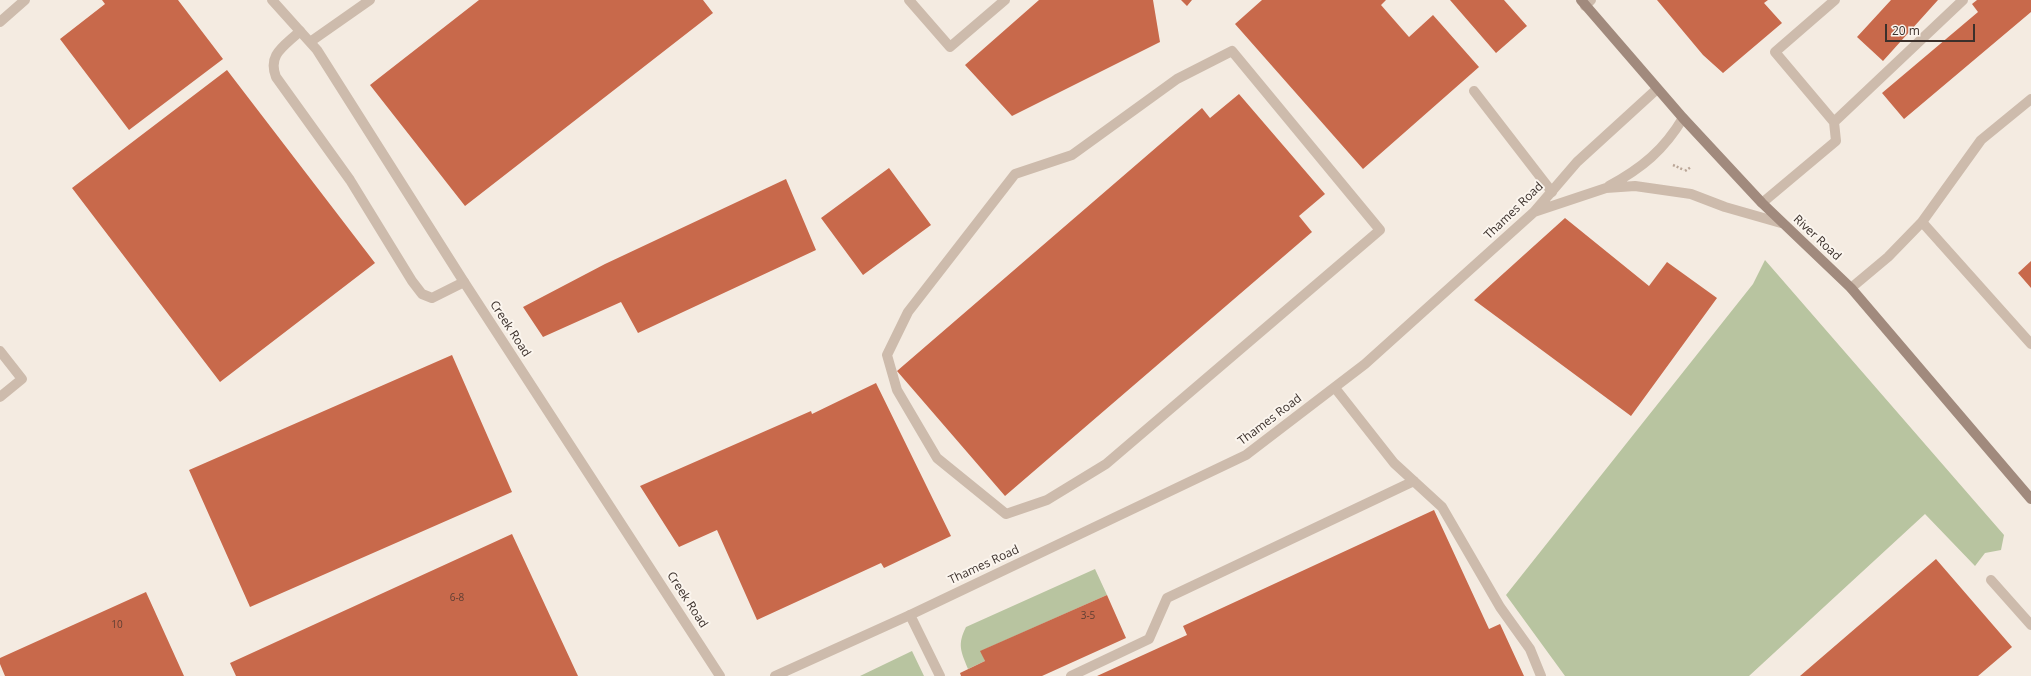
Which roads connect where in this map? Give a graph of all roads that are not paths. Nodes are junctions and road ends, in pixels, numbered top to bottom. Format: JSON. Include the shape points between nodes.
{"nodes":[{"id":1,"x":25,"y":0,"type":"edge"},
{"id":2,"x":272,"y":0,"type":"edge"},
{"id":3,"x":370,"y":0,"type":"edge"},
{"id":4,"x":909,"y":0,"type":"edge"},
{"id":5,"x":1005,"y":0,"type":"edge"},
{"id":6,"x":1835,"y":0,"type":"edge"},
{"id":7,"x":1963,"y":0,"type":"edge"},
{"id":8,"x":1586,"y":2,"type":"edge"},
{"id":9,"x":0,"y":22,"type":"edge"},
{"id":10,"x":300,"y":31,"type":"junction"},
{"id":11,"x":310,"y":42,"type":"junction"},
{"id":12,"x":1657,"y":89,"type":"junction"},
{"id":13,"x":1474,"y":91,"type":"dead end"},
{"id":14,"x":2031,"y":99,"type":"edge"},
{"id":15,"x":1683,"y":118,"type":"junction"},
{"id":16,"x":1834,"y":122,"type":"junction"},
{"id":17,"x":1606,"y":188,"type":"junction"},
{"id":18,"x":1552,"y":192,"type":"junction"},
{"id":19,"x":1762,"y":203,"type":"junction"},
{"id":20,"x":1534,"y":212,"type":"junction"},
{"id":21,"x":1922,"y":222,"type":"junction"},
{"id":22,"x":1781,"y":223,"type":"junction"},
{"id":23,"x":1380,"y":230,"type":"joint"},
{"id":24,"x":464,"y":282,"type":"junction"},
{"id":25,"x":1851,"y":288,"type":"junction"},
{"id":26,"x":2031,"y":344,"type":"edge"},
{"id":27,"x":0,"y":351,"type":"edge"},
{"id":28,"x":1335,"y":388,"type":"junction"},
{"id":29,"x":0,"y":397,"type":"edge"},
{"id":30,"x":1414,"y":481,"type":"junction"},
{"id":31,"x":2031,"y":499,"type":"edge"},
{"id":32,"x":1991,"y":580,"type":"dead end"},
{"id":33,"x":910,"y":615,"type":"junction"},
{"id":34,"x":2031,"y":625,"type":"edge"},
{"id":35,"x":720,"y":676,"type":"edge"},
{"id":36,"x":775,"y":676,"type":"edge"},
{"id":37,"x":940,"y":676,"type":"edge"},
{"id":38,"x":1071,"y":676,"type":"edge"},
{"id":39,"x":1541,"y":676,"type":"edge"}],
"edges":[{"from":1,"to":9,"type":"street"},
{"from":2,"to":10,"type":"street","name":"Creek Road"},
{"from":3,"to":11,"type":"street"},
{"from":4,"to":5,"type":"street","via":[[950,47]]},
{"from":6,"to":16,"type":"street","via":[[1775,52]]},
{"from":7,"to":16,"type":"street"},
{"from":8,"to":12,"type":"street","name":"River Road"},
{"from":10,"to":11,"type":"street","name":"Creek Road"},
{"from":10,"to":24,"type":"street","via":[[273,60],[272,67],[276,77],[350,180],[422,294],[432,298]]},
{"from":11,"to":24,"type":"street","name":"Creek Road"},
{"from":12,"to":15,"type":"street","name":"River Road"},
{"from":12,"to":18,"type":"street","name":"Thames Road","via":[[1577,162]]},
{"from":13,"to":18,"type":"street"},
{"from":14,"to":21,"type":"street","via":[[1981,140]]},
{"from":15,"to":17,"type":"street","via":[[1671,138],[1658,152],[1628,176]]},
{"from":15,"to":19,"type":"street","name":"River Road"},
{"from":16,"to":19,"type":"street","via":[[1836,141]]},
{"from":17,"to":20,"type":"street"},
{"from":17,"to":22,"type":"street","via":[[1635,186],[1691,194],[1725,208]]},
{"from":18,"to":20,"type":"street","name":"Thames Road"},
{"from":19,"to":22,"type":"street","name":"River Road"},
{"from":20,"to":28,"type":"street","name":"Thames Road"},
{"from":21,"to":25,"type":"street","via":[[1888,257]]},
{"from":21,"to":26,"type":"street"},
{"from":22,"to":25,"type":"street","name":"River Road"},
{"from":23,"to":23,"type":"street","via":[[1232,51],[1177,79],[1072,155],[1015,174],[908,312],[887,355],[897,390],[937,458],[1006,514],[1047,500],[1106,464]]},
{"from":24,"to":35,"type":"street","name":"Creek Road"},
{"from":25,"to":31,"type":"street","name":"River Road"},
{"from":27,"to":29,"type":"street","via":[[22,379]]},
{"from":28,"to":30,"type":"street","via":[[1394,463]]},
{"from":28,"to":33,"type":"street","name":"Thames Road","via":[[1246,455]]},
{"from":30,"to":38,"type":"street","via":[[1167,598],[1149,639]]},
{"from":30,"to":39,"type":"street","via":[[1442,507],[1500,607],[1530,649]]},
{"from":32,"to":34,"type":"street"},
{"from":33,"to":36,"type":"street","name":"Thames Road"},
{"from":33,"to":37,"type":"street"}]}
